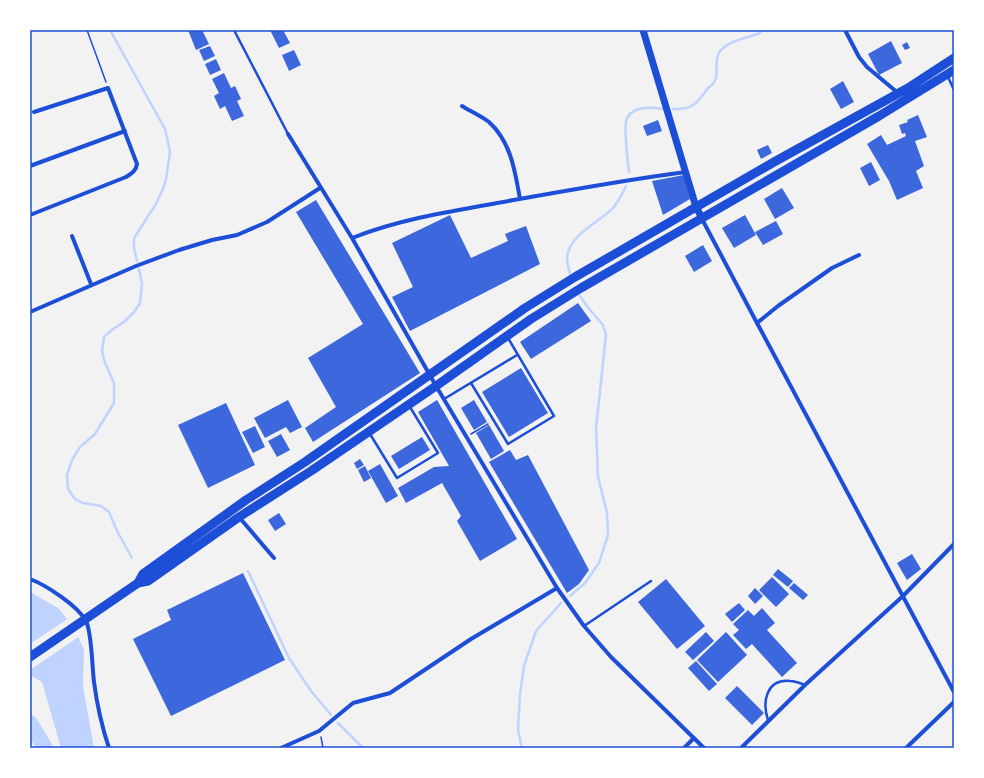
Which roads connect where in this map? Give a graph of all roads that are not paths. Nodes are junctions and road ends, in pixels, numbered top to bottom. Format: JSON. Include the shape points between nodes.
{"nodes":[{"id":1,"x":234,"y":30,"type":"edge"},
{"id":2,"x":643,"y":30,"type":"edge"},
{"id":3,"x":844,"y":30,"type":"edge"},
{"id":4,"x":954,"y":58,"type":"edge"},
{"id":5,"x":951,"y":72,"type":"edge"},
{"id":6,"x":954,"y":90,"type":"edge"},
{"id":7,"x":910,"y":92,"type":"junction"},
{"id":8,"x":898,"y":93,"type":"junction"},
{"id":9,"x":462,"y":106,"type":"dead end"},
{"id":10,"x":34,"y":112,"type":"dead end"},
{"id":11,"x":125,"y":131,"type":"junction"},
{"id":12,"x":288,"y":134,"type":"joint"},
{"id":13,"x":774,"y":162,"type":"junction"},
{"id":14,"x":30,"y":166,"type":"edge"},
{"id":15,"x":686,"y":172,"type":"junction"},
{"id":16,"x":780,"y":172,"type":"junction"},
{"id":17,"x":320,"y":188,"type":"junction"},
{"id":18,"x":520,"y":199,"type":"junction"},
{"id":19,"x":696,"y":207,"type":"junction"},
{"id":20,"x":30,"y":215,"type":"edge"},
{"id":21,"x":702,"y":218,"type":"junction"},
{"id":22,"x":72,"y":236,"type":"dead end"},
{"id":23,"x":352,"y":238,"type":"junction"},
{"id":24,"x":859,"y":256,"type":"dead end"},
{"id":25,"x":575,"y":277,"type":"junction"},
{"id":26,"x":91,"y":284,"type":"junction"},
{"id":27,"x":581,"y":288,"type":"junction"},
{"id":28,"x":30,"y":312,"type":"edge"},
{"id":29,"x":757,"y":323,"type":"junction"},
{"id":30,"x":506,"y":336,"type":"junction"},
{"id":31,"x":517,"y":355,"type":"junction"},
{"id":32,"x":429,"y":375,"type":"junction"},
{"id":33,"x":471,"y":383,"type":"junction"},
{"id":34,"x":436,"y":386,"type":"junction"},
{"id":35,"x":444,"y":400,"type":"junction"},
{"id":36,"x":409,"y":405,"type":"junction"},
{"id":37,"x":369,"y":432,"type":"junction"},
{"id":38,"x":305,"y":462,"type":"junction"},
{"id":39,"x":311,"y":471,"type":"junction"},
{"id":40,"x":246,"y":500,"type":"junction"},
{"id":41,"x":252,"y":509,"type":"junction"},
{"id":42,"x":239,"y":517,"type":"junction"},
{"id":43,"x":954,"y":544,"type":"edge"},
{"id":44,"x":274,"y":558,"type":"dead end"},
{"id":45,"x":30,"y":579,"type":"edge"},
{"id":46,"x":651,"y":581,"type":"dead end"},
{"id":47,"x":138,"y":583,"type":"junction"},
{"id":48,"x":557,"y":588,"type":"junction"},
{"id":49,"x":903,"y":596,"type":"junction"},
{"id":50,"x":83,"y":621,"type":"junction"},
{"id":51,"x":584,"y":626,"type":"junction"},
{"id":52,"x":30,"y":657,"type":"edge"},
{"id":53,"x":805,"y":685,"type":"junction"},
{"id":54,"x":954,"y":692,"type":"edge"},
{"id":55,"x":954,"y":702,"type":"edge"},
{"id":56,"x":768,"y":720,"type":"junction"},
{"id":57,"x":694,"y":738,"type":"junction"},
{"id":58,"x":109,"y":748,"type":"edge"},
{"id":59,"x":281,"y":748,"type":"edge"},
{"id":60,"x":684,"y":748,"type":"edge"},
{"id":61,"x":704,"y":748,"type":"edge"},
{"id":62,"x":741,"y":748,"type":"edge"},
{"id":63,"x":906,"y":748,"type":"edge"}],
"edges":[{"from":1,"to":12,"type":"lane"},
{"from":2,"to":15,"type":"street"},
{"from":3,"to":8,"type":"street","via":[[867,68]]},
{"from":4,"to":7,"type":"highway"},
{"from":5,"to":6,"type":"lane"},
{"from":5,"to":7,"type":"highway"},
{"from":7,"to":8,"type":"highway"},
{"from":7,"to":16,"type":"highway"},
{"from":8,"to":13,"type":"highway"},
{"from":9,"to":18,"type":"street","via":[[488,122],[500,134],[515,169]]},
{"from":10,"to":11,"type":"street","via":[[108,88]]},
{"from":11,"to":14,"type":"street"},
{"from":11,"to":20,"type":"street","via":[[137,164],[133,173]]},
{"from":12,"to":17,"type":"street"},
{"from":13,"to":16,"type":"highway"},
{"from":13,"to":19,"type":"highway"},
{"from":15,"to":18,"type":"street"},
{"from":15,"to":19,"type":"street"},
{"from":16,"to":21,"type":"highway"},
{"from":17,"to":23,"type":"street"},
{"from":17,"to":26,"type":"street","via":[[267,222],[243,232],[179,250]]},
{"from":18,"to":23,"type":"street","via":[[399,222]]},
{"from":19,"to":21,"type":"street"},
{"from":19,"to":25,"type":"highway"},
{"from":21,"to":27,"type":"highway"},
{"from":21,"to":29,"type":"street"},
{"from":22,"to":26,"type":"street"},
{"from":23,"to":32,"type":"street"},
{"from":24,"to":29,"type":"street","via":[[832,268]]},
{"from":25,"to":27,"type":"highway"},
{"from":25,"to":32,"type":"highway","via":[[525,308]]},
{"from":26,"to":28,"type":"street"},
{"from":27,"to":30,"type":"highway"},
{"from":29,"to":49,"type":"street"},
{"from":30,"to":31,"type":"lane"},
{"from":30,"to":34,"type":"highway"},
{"from":31,"to":33,"type":"lane"},
{"from":31,"to":33,"type":"lane","via":[[554,416],[508,444]]},
{"from":32,"to":34,"type":"street"},
{"from":32,"to":38,"type":"highway"},
{"from":33,"to":35,"type":"lane"},
{"from":34,"to":35,"type":"street"},
{"from":34,"to":36,"type":"highway"},
{"from":35,"to":48,"type":"street"},
{"from":36,"to":37,"type":"highway"},
{"from":36,"to":37,"type":"lane","via":[[438,453],[397,478]]},
{"from":37,"to":39,"type":"highway"},
{"from":38,"to":39,"type":"highway"},
{"from":38,"to":40,"type":"highway"},
{"from":39,"to":41,"type":"highway"},
{"from":40,"to":41,"type":"highway"},
{"from":40,"to":47,"type":"highway","via":[[143,574]]},
{"from":41,"to":42,"type":"highway"},
{"from":42,"to":44,"type":"street"},
{"from":42,"to":47,"type":"highway","via":[[148,581]]},
{"from":43,"to":49,"type":"street"},
{"from":45,"to":50,"type":"street","via":[[55,592],[73,607]]},
{"from":46,"to":51,"type":"lane"},
{"from":47,"to":50,"type":"highway"},
{"from":48,"to":51,"type":"street"},
{"from":48,"to":59,"type":"street","via":[[471,639],[390,693],[353,704],[319,731]]},
{"from":49,"to":53,"type":"street"},
{"from":49,"to":54,"type":"street"},
{"from":50,"to":52,"type":"highway"},
{"from":50,"to":58,"type":"street","via":[[89,631],[99,714]]},
{"from":51,"to":57,"type":"street","via":[[611,657]]},
{"from":53,"to":56,"type":"street"},
{"from":53,"to":56,"type":"lane","via":[[785,681],[771,688],[764,703]]},
{"from":55,"to":63,"type":"street"},
{"from":56,"to":62,"type":"street"},
{"from":57,"to":60,"type":"street"},
{"from":57,"to":61,"type":"street"}]}
